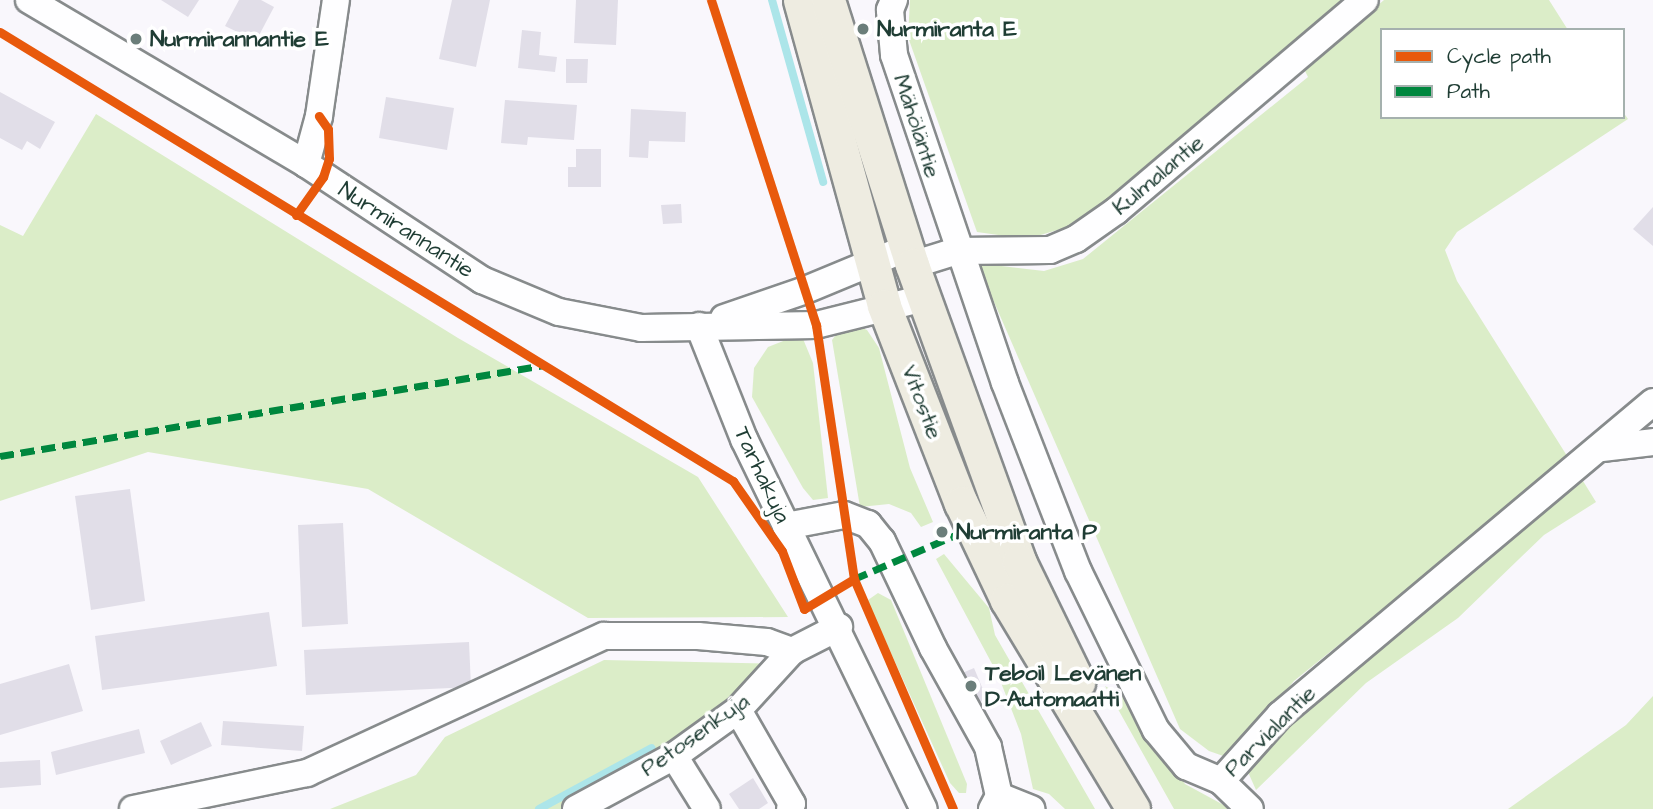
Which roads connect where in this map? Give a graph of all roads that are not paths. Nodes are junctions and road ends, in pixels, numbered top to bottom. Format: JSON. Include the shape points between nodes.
{"nodes":[{"id":1,"x":29,"y":0,"type":"edge"},
{"id":2,"x":336,"y":0,"type":"edge"},
{"id":3,"x":800,"y":0,"type":"edge"},
{"id":4,"x":828,"y":0,"type":"edge"},
{"id":5,"x":894,"y":0,"type":"edge"},
{"id":6,"x":1365,"y":0,"type":"edge"},
{"id":7,"x":306,"y":164,"type":"junction"},
{"id":8,"x":957,"y":251,"type":"junction"},
{"id":9,"x":910,"y":256,"type":"junction"},
{"id":10,"x":871,"y":263,"type":"junction"},
{"id":11,"x":924,"y":298,"type":"junction"},
{"id":12,"x":884,"y":306,"type":"junction"},
{"id":13,"x":699,"y":326,"type":"junction"},
{"id":14,"x":1653,"y":402,"type":"edge"},
{"id":15,"x":1653,"y":442,"type":"edge"},
{"id":16,"x":1602,"y":448,"type":"junction"},
{"id":17,"x":786,"y":526,"type":"junction"},
{"id":18,"x":839,"y":626,"type":"junction"},
{"id":19,"x":792,"y":651,"type":"junction"},
{"id":20,"x":738,"y":710,"type":"junction"},
{"id":21,"x":674,"y":756,"type":"junction"},
{"id":22,"x":1112,"y":777,"type":"junction"},
{"id":23,"x":1221,"y":780,"type":"junction"},
{"id":24,"x":995,"y":803,"type":"edge"},
{"id":25,"x":133,"y":809,"type":"edge"},
{"id":26,"x":576,"y":809,"type":"edge"},
{"id":27,"x":707,"y":809,"type":"edge"},
{"id":28,"x":790,"y":809,"type":"edge"},
{"id":29,"x":924,"y":809,"type":"edge"},
{"id":30,"x":1031,"y":809,"type":"edge"},
{"id":31,"x":1133,"y":809,"type":"edge"},
{"id":32,"x":1250,"y":809,"type":"edge"}],
"edges":[{"from":1,"to":7,"type":"street","name":"Nurmirannantie"},
{"from":2,"to":7,"type":"street","via":[[319,116]]},
{"from":3,"to":10,"type":"main road","name":"Vitostie"},
{"from":4,"to":9,"type":"main road","name":"Vitostie"},
{"from":5,"to":8,"type":"street","name":"Mähöläntie","via":[[890,10],[894,55]]},
{"from":6,"to":8,"type":"street","name":"Kulmalantie","via":[[1116,211],[1076,239],[1050,250]]},
{"from":7,"to":13,"type":"street","name":"Nurmirannantie","via":[[482,280],[559,312],[641,328]]},
{"from":8,"to":9,"type":"street","name":"Kulmalantie"},
{"from":8,"to":23,"type":"street","name":"Parvialantie","via":[[1079,571],[1156,730],[1186,766]]},
{"from":9,"to":10,"type":"street","name":"Nurmirannantie"},
{"from":9,"to":11,"type":"main road","name":"Vitostie"},
{"from":10,"to":12,"type":"main road","name":"Vitostie"},
{"from":10,"to":13,"type":"street","name":"Nurmirannantie"},
{"from":11,"to":12,"type":"street","name":"Nurmirannantie"},
{"from":11,"to":22,"type":"main road","name":"Vitostie","via":[[1019,561],[1081,688]]},
{"from":12,"to":13,"type":"street","name":"Nurmirannantie","via":[[816,325]]},
{"from":12,"to":22,"type":"main road","name":"Vitostie","via":[[961,503],[1007,600]]},
{"from":13,"to":17,"type":"street","name":"Tarhakuja","via":[[744,439]]},
{"from":14,"to":16,"type":"street","name":"Parvialantie"},
{"from":15,"to":16,"type":"street"},
{"from":16,"to":23,"type":"street","name":"Parvialantie","via":[[1280,715]]},
{"from":17,"to":18,"type":"street","name":"Tarhakuja"},
{"from":17,"to":24,"type":"street","via":[[844,515],[868,524],[882,541],[933,648],[988,747]]},
{"from":18,"to":19,"type":"street","name":"Petosenkuja"},
{"from":18,"to":29,"type":"street","name":"Tarhakuja"},
{"from":19,"to":20,"type":"street","name":"Petosenkuja"},
{"from":19,"to":25,"type":"street","via":[[767,642],[604,636],[307,773]]},
{"from":20,"to":21,"type":"street","name":"Petosenkuja"},
{"from":20,"to":28,"type":"street","via":[[792,804]]},
{"from":21,"to":26,"type":"street","name":"Petosenkuja"},
{"from":21,"to":27,"type":"street"},
{"from":22,"to":31,"type":"main road","name":"Vitostie"},
{"from":23,"to":32,"type":"street"},
{"from":24,"to":30,"type":"street"}]}
